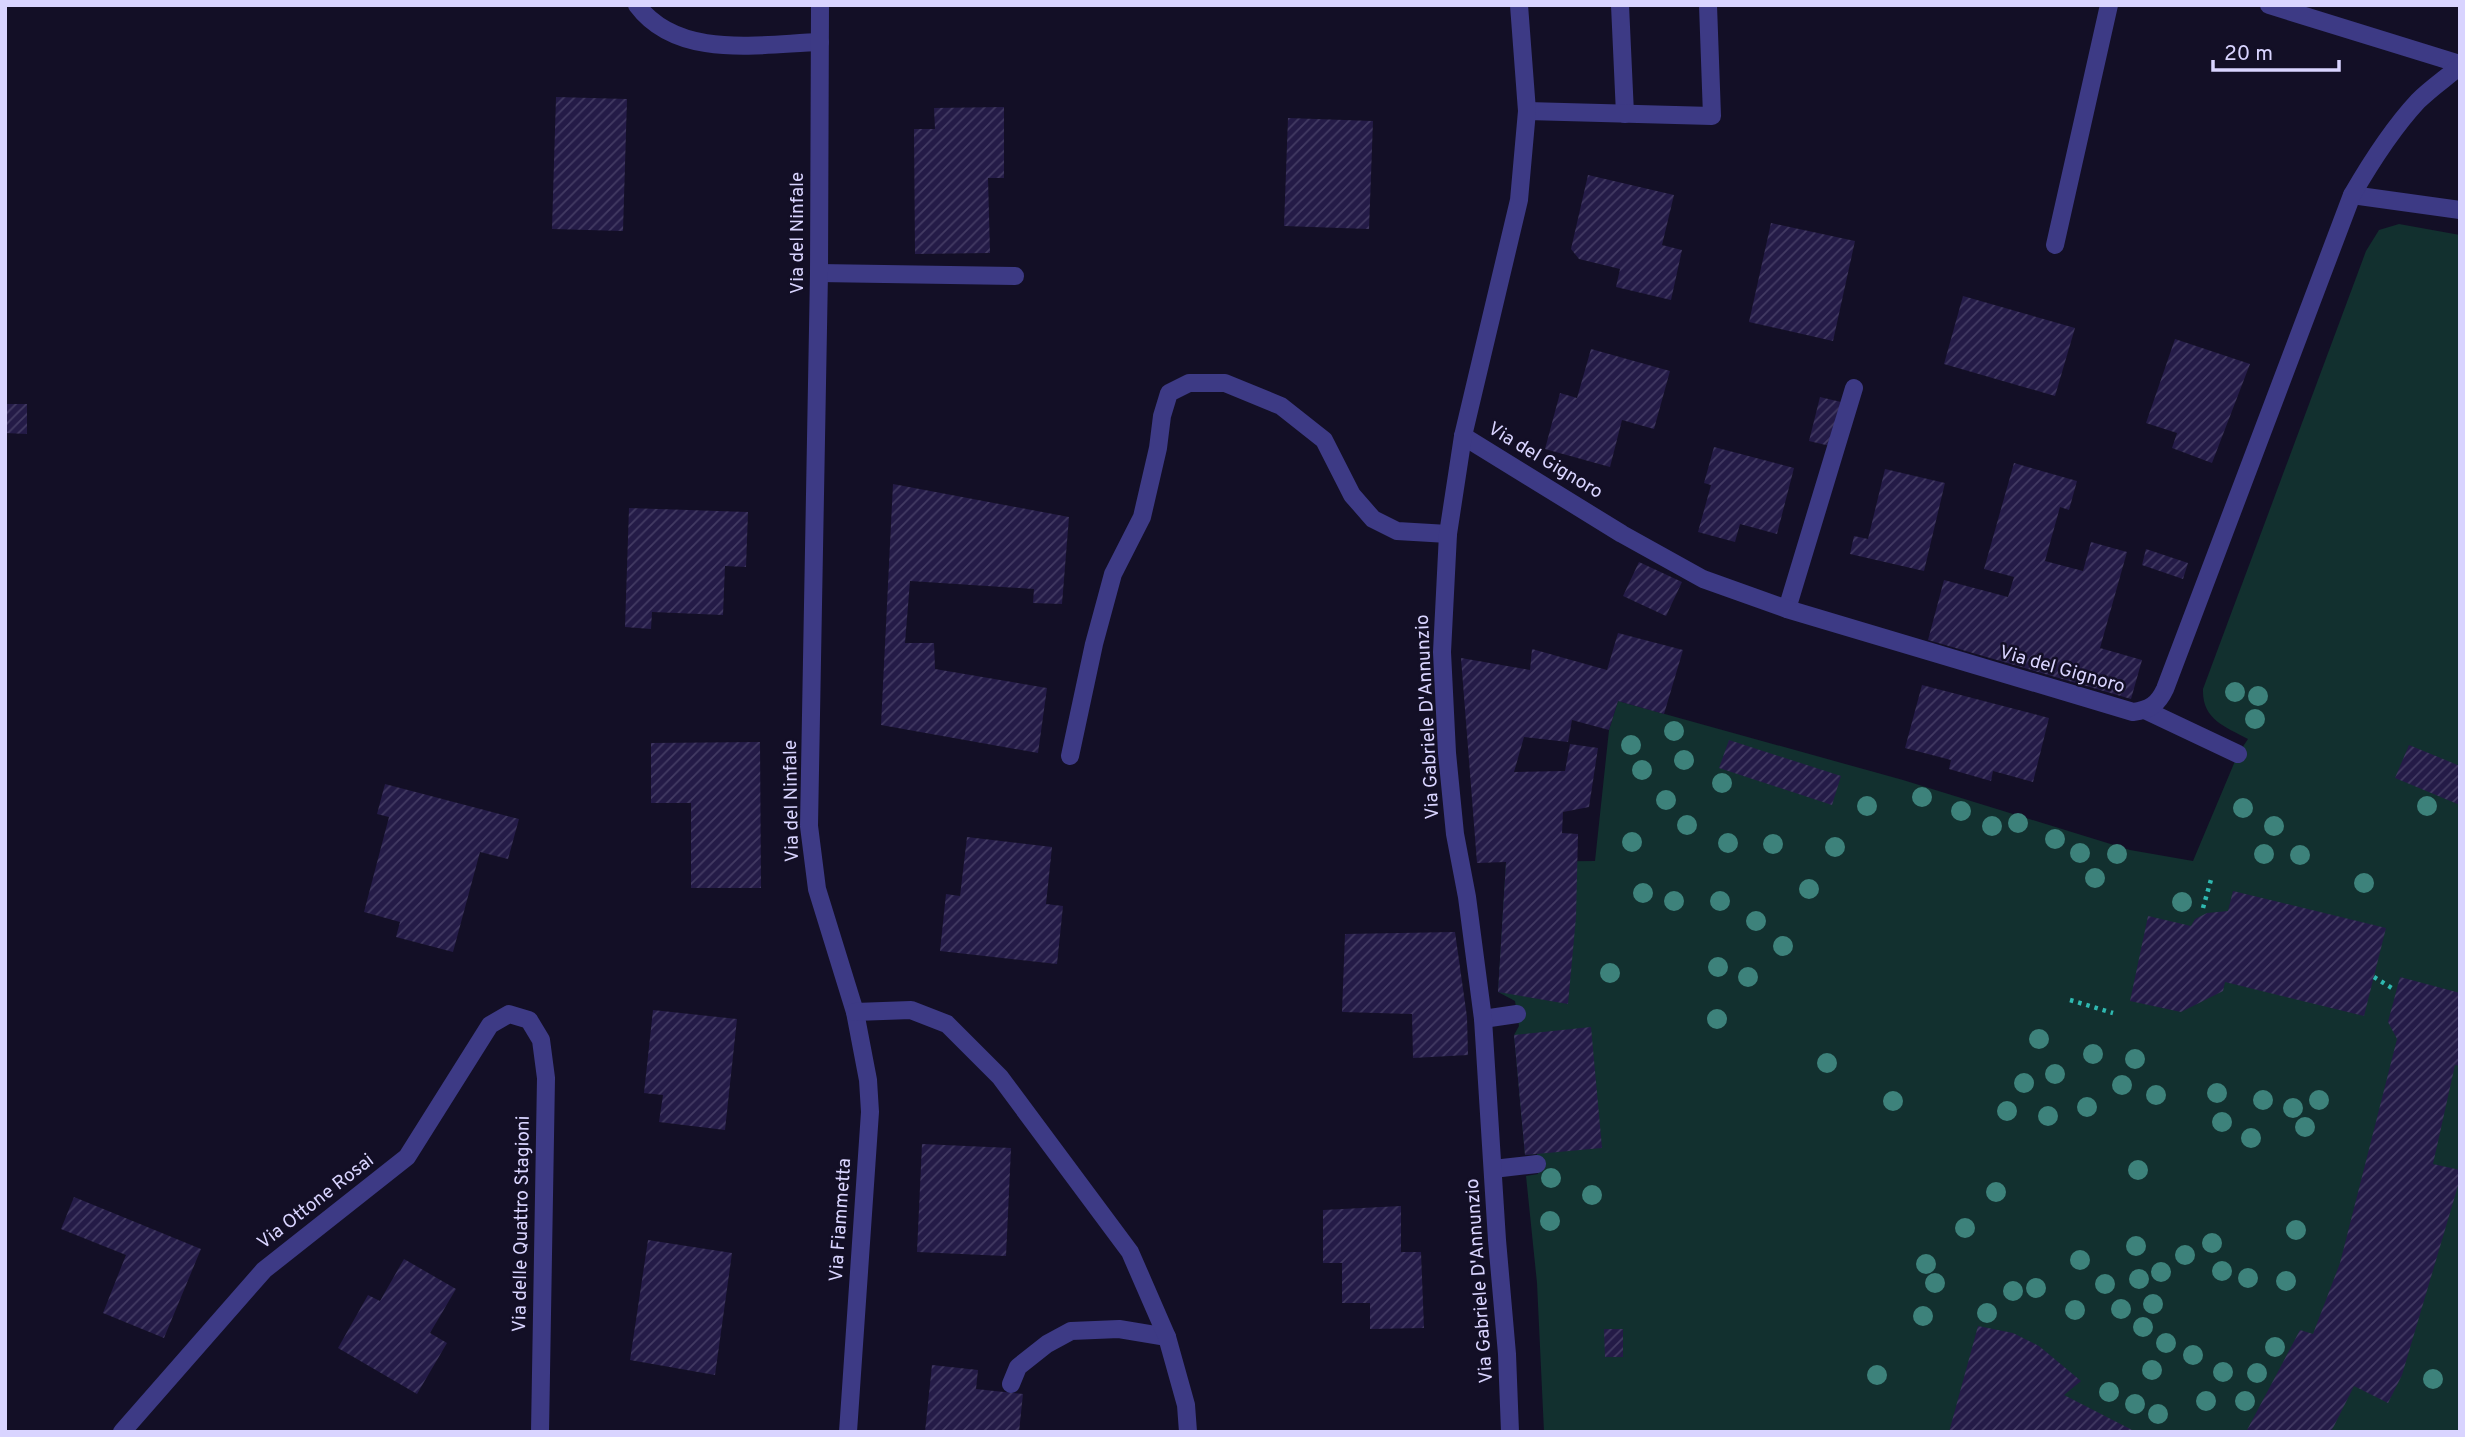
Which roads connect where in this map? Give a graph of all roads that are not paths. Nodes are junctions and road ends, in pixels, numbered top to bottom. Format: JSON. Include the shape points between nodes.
{"nodes":[{"id":1,"x":636,"y":5,"type":"edge"},
{"id":2,"x":820,"y":5,"type":"edge"},
{"id":3,"x":1519,"y":5,"type":"edge"},
{"id":4,"x":1620,"y":5,"type":"edge"},
{"id":5,"x":1708,"y":5,"type":"edge"},
{"id":6,"x":2109,"y":5,"type":"edge"},
{"id":7,"x":2269,"y":5,"type":"edge"},
{"id":8,"x":820,"y":42,"type":"junction"},
{"id":9,"x":2460,"y":65,"type":"edge"},
{"id":10,"x":1527,"y":111,"type":"junction"},
{"id":11,"x":1625,"y":114,"type":"junction"},
{"id":12,"x":2352,"y":195,"type":"junction"},
{"id":13,"x":2460,"y":210,"type":"edge"},
{"id":14,"x":2055,"y":245,"type":"dead end"},
{"id":15,"x":819,"y":273,"type":"junction"},
{"id":16,"x":1015,"y":276,"type":"dead end"},
{"id":17,"x":1854,"y":388,"type":"dead end"},
{"id":18,"x":1462,"y":436,"type":"junction"},
{"id":19,"x":1448,"y":534,"type":"junction"},
{"id":20,"x":1787,"y":609,"type":"junction"},
{"id":21,"x":2145,"y":710,"type":"junction"},
{"id":22,"x":2238,"y":754,"type":"dead end"},
{"id":23,"x":1070,"y":755,"type":"dead end"},
{"id":24,"x":855,"y":1012,"type":"junction"},
{"id":25,"x":1517,"y":1014,"type":"dead end"},
{"id":26,"x":1483,"y":1018,"type":"junction"},
{"id":27,"x":529,"y":1020,"type":"joint"},
{"id":28,"x":1537,"y":1164,"type":"dead end"},
{"id":29,"x":1493,"y":1169,"type":"junction"},
{"id":30,"x":1167,"y":1337,"type":"junction"},
{"id":31,"x":1011,"y":1384,"type":"dead end"},
{"id":32,"x":122,"y":1432,"type":"edge"},
{"id":33,"x":540,"y":1432,"type":"edge"},
{"id":34,"x":848,"y":1432,"type":"edge"},
{"id":35,"x":1188,"y":1432,"type":"edge"},
{"id":36,"x":1510,"y":1432,"type":"edge"}],
"edges":[{"from":1,"to":8,"type":"street","via":[[647,19],[673,35],[712,45]]},
{"from":2,"to":8,"type":"street","name":"Via del Ninfale"},
{"from":3,"to":10,"type":"street","name":"Via Gabriele D'Annunzio"},
{"from":4,"to":11,"type":"street"},
{"from":5,"to":11,"type":"street","via":[[1712,116]]},
{"from":6,"to":14,"type":"street"},
{"from":7,"to":9,"type":"street"},
{"from":8,"to":15,"type":"street","name":"Via del Ninfale"},
{"from":9,"to":12,"type":"street","name":"Via del Gignoro","via":[[2396,128]]},
{"from":10,"to":11,"type":"street"},
{"from":10,"to":18,"type":"street","name":"Via Gabriele D'Annunzio","via":[[1519,200]]},
{"from":12,"to":13,"type":"street"},
{"from":12,"to":21,"type":"street","name":"Via del Gignoro","via":[[2165,688],[2159,701]]},
{"from":15,"to":16,"type":"street"},
{"from":15,"to":24,"type":"street","name":"Via del Ninfale","via":[[809,826],[817,889]]},
{"from":17,"to":20,"type":"street"},
{"from":18,"to":19,"type":"street","name":"Via Gabriele D'Annunzio"},
{"from":18,"to":20,"type":"street","name":"Via del Gignoro","via":[[1703,579]]},
{"from":19,"to":23,"type":"street","via":[[1397,531],[1373,519],[1352,495],[1324,440],[1281,406],[1225,383],[1189,383],[1169,393],[1142,517],[1113,574]]},
{"from":19,"to":26,"type":"street","name":"Via Gabriele D'Annunzio","via":[[1442,652],[1447,753]]},
{"from":20,"to":21,"type":"street","name":"Via del Gignoro","via":[[2133,712]]},
{"from":21,"to":22,"type":"street"},
{"from":24,"to":30,"type":"street","via":[[911,1010],[947,1024],[1000,1077],[1130,1252]]},
{"from":24,"to":34,"type":"street","name":"Via Fiammetta","via":[[870,1112]]},
{"from":25,"to":26,"type":"street"},
{"from":26,"to":29,"type":"street","name":"Via Gabriele D'Annunzio"},
{"from":27,"to":32,"type":"street","name":"Via Ottone Rosai","via":[[509,1014],[490,1026],[407,1157],[264,1270]]},
{"from":27,"to":33,"type":"street","name":"Via delle Quattro Stagioni","via":[[541,1040],[546,1078]]},
{"from":28,"to":29,"type":"street"},
{"from":29,"to":36,"type":"street","name":"Via Gabriele D'Annunzio"},
{"from":30,"to":31,"type":"street","via":[[1119,1329],[1070,1331],[1018,1367]]},
{"from":30,"to":35,"type":"street"}]}
